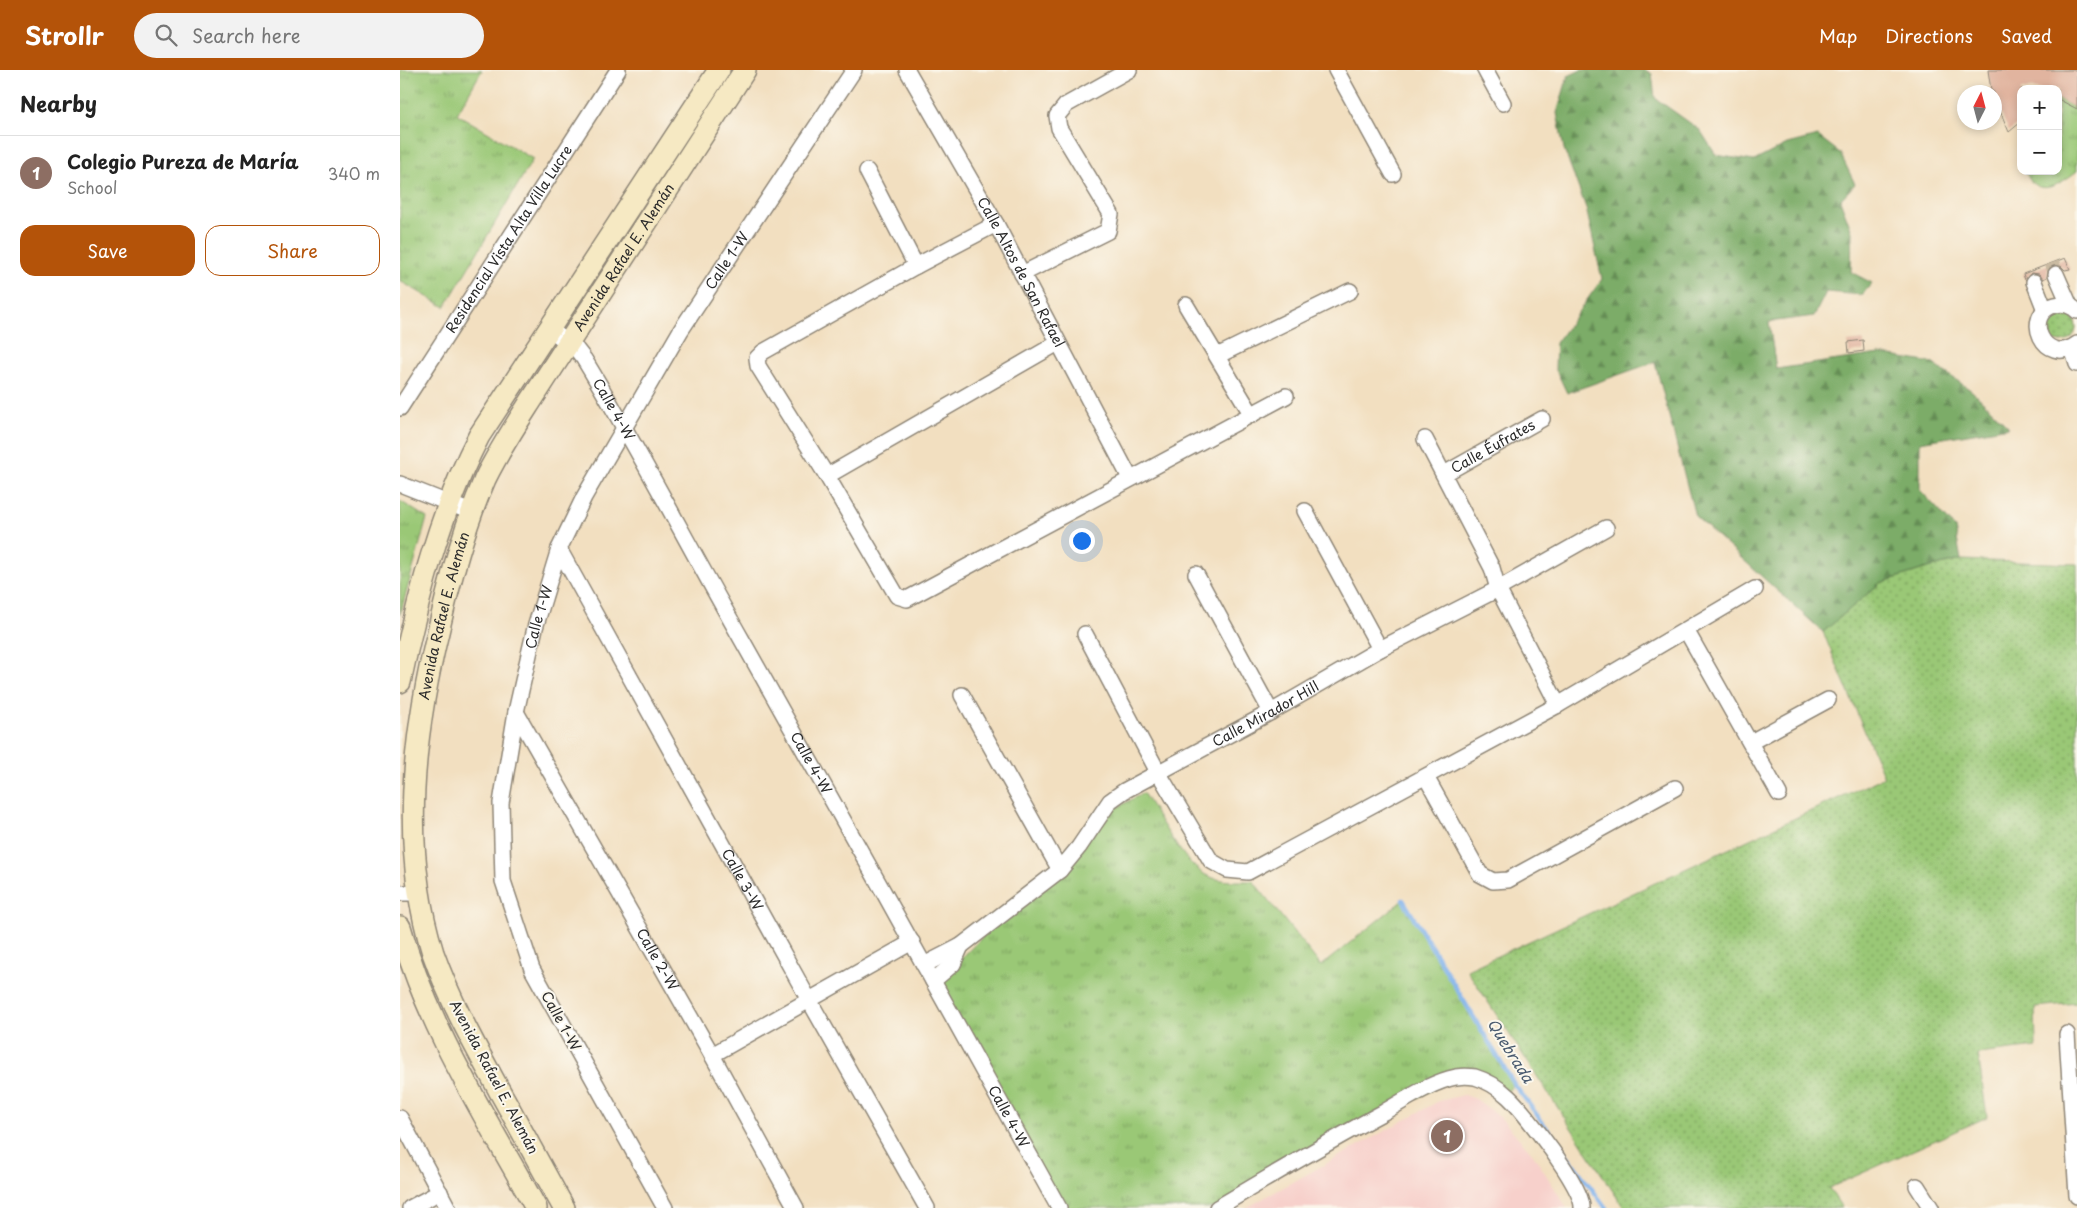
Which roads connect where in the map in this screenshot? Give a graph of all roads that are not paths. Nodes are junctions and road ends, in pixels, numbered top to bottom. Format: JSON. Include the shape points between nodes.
{"nodes":[{"id":1,"x":618,"y":70,"type":"edge"},
{"id":2,"x":719,"y":70,"type":"edge"},
{"id":3,"x":745,"y":70,"type":"edge"},
{"id":4,"x":854,"y":70,"type":"edge"},
{"id":5,"x":907,"y":70,"type":"edge"},
{"id":6,"x":1129,"y":70,"type":"edge"},
{"id":7,"x":1336,"y":70,"type":"edge"},
{"id":8,"x":1485,"y":70,"type":"edge"},
{"id":9,"x":1503,"y":103,"type":"dead end"},
{"id":10,"x":867,"y":171,"type":"dead end"},
{"id":11,"x":1393,"y":174,"type":"dead end"},
{"id":12,"x":996,"y":224,"type":"junction"},
{"id":13,"x":916,"y":266,"type":"junction"},
{"id":14,"x":1022,"y":274,"type":"junction"},
{"id":15,"x":2056,"y":274,"type":"tunnel mouth"},
{"id":16,"x":2034,"y":282,"type":"dead end"},
{"id":17,"x":1350,"y":291,"type":"dead end"},
{"id":18,"x":1186,"y":305,"type":"dead end"},
{"id":19,"x":2073,"y":308,"type":"edge"},
{"id":20,"x":2045,"y":310,"type":"junction"},
{"id":21,"x":550,"y":329,"type":"junction"},
{"id":22,"x":569,"y":343,"type":"junction"},
{"id":23,"x":1058,"y":343,"type":"junction"},
{"id":24,"x":2074,"y":346,"type":"edge"},
{"id":25,"x":1217,"y":356,"type":"junction"},
{"id":26,"x":2077,"y":364,"type":"edge"},
{"id":27,"x":1286,"y":396,"type":"dead end"},
{"id":28,"x":400,"y":408,"type":"edge"},
{"id":29,"x":1252,"y":415,"type":"junction"},
{"id":30,"x":1542,"y":419,"type":"dead end"},
{"id":31,"x":625,"y":426,"type":"junction"},
{"id":32,"x":1425,"y":439,"type":"dead end"},
{"id":33,"x":1444,"y":474,"type":"junction"},
{"id":34,"x":827,"y":476,"type":"junction"},
{"id":35,"x":1130,"y":478,"type":"junction"},
{"id":36,"x":400,"y":484,"type":"edge"},
{"id":37,"x":448,"y":503,"type":"junction"},
{"id":38,"x":1305,"y":511,"type":"dead end"},
{"id":39,"x":471,"y":512,"type":"junction"},
{"id":40,"x":1606,"y":528,"type":"dead end"},
{"id":41,"x":559,"y":549,"type":"junction"},
{"id":42,"x":1196,"y":574,"type":"dead end"},
{"id":43,"x":1754,"y":589,"type":"dead end"},
{"id":44,"x":1498,"y":590,"type":"junction"},
{"id":45,"x":1686,"y":630,"type":"junction"},
{"id":46,"x":1085,"y":634,"type":"dead end"},
{"id":47,"x":1380,"y":649,"type":"junction"},
{"id":48,"x":400,"y":682,"type":"edge"},
{"id":49,"x":962,"y":695,"type":"dead end"},
{"id":50,"x":1828,"y":700,"type":"dead end"},
{"id":51,"x":1558,"y":705,"type":"junction"},
{"id":52,"x":516,"y":712,"type":"junction"},
{"id":53,"x":1271,"y":712,"type":"junction"},
{"id":54,"x":1750,"y":742,"type":"junction"},
{"id":55,"x":1158,"y":772,"type":"junction"},
{"id":56,"x":1426,"y":777,"type":"junction"},
{"id":57,"x":1675,"y":788,"type":"dead end"},
{"id":58,"x":1779,"y":794,"type":"dead end"},
{"id":59,"x":1060,"y":870,"type":"junction"},
{"id":60,"x":408,"y":893,"type":"edge"},
{"id":61,"x":400,"y":927,"type":"edge"},
{"id":62,"x":912,"y":942,"type":"junction"},
{"id":63,"x":961,"y":946,"type":"junction"},
{"id":64,"x":924,"y":965,"type":"junction"},
{"id":65,"x":933,"y":981,"type":"junction"},
{"id":66,"x":809,"y":1000,"type":"junction"},
{"id":67,"x":2067,"y":1034,"type":"dead end"},
{"id":68,"x":712,"y":1055,"type":"junction"},
{"id":69,"x":400,"y":1119,"type":"edge"},
{"id":70,"x":1917,"y":1186,"type":"dead end"},
{"id":71,"x":440,"y":1192,"type":"junction"},
{"id":72,"x":2077,"y":1196,"type":"edge"},
{"id":73,"x":410,"y":1208,"type":"edge"},
{"id":74,"x":448,"y":1208,"type":"edge"},
{"id":75,"x":536,"y":1208,"type":"edge"},
{"id":76,"x":564,"y":1208,"type":"edge"},
{"id":77,"x":665,"y":1208,"type":"edge"},
{"id":78,"x":796,"y":1208,"type":"edge"},
{"id":79,"x":927,"y":1208,"type":"edge"},
{"id":80,"x":1059,"y":1208,"type":"edge"},
{"id":81,"x":1217,"y":1208,"type":"edge"},
{"id":82,"x":1582,"y":1208,"type":"edge"},
{"id":83,"x":1931,"y":1208,"type":"edge"}],
"edges":[{"from":1,"to":28,"type":"street","name":"Residencial Vista Alta Villa Lucre"},
{"from":2,"to":21,"type":"main road","name":"Avenida Rafael E. Alemán"},
{"from":3,"to":22,"type":"main road","name":"Avenida Rafael E. Alemán"},
{"from":4,"to":31,"type":"street","name":"Calle 1-W","via":[[704,294]]},
{"from":5,"to":12,"type":"street","name":"Calle Altos de San Rafael"},
{"from":6,"to":14,"type":"street","via":[[1066,105],[1057,116],[1059,128],[1111,214],[1108,231]]},
{"from":7,"to":11,"type":"street"},
{"from":8,"to":9,"type":"street"},
{"from":10,"to":13,"type":"street"},
{"from":12,"to":13,"type":"street"},
{"from":12,"to":14,"type":"street","name":"Calle Altos de San Rafael"},
{"from":13,"to":34,"type":"street","via":[[757,358],[758,366]]},
{"from":14,"to":23,"type":"street","name":"Calle Altos de San Rafael"},
{"from":15,"to":19,"type":"street"},
{"from":16,"to":20,"type":"street"},
{"from":17,"to":25,"type":"street"},
{"from":18,"to":25,"type":"street"},
{"from":19,"to":20,"type":"street","via":[[2059,304]]},
{"from":20,"to":24,"type":"street","via":[[2038,323],[2040,337],[2050,348],[2065,350]]},
{"from":21,"to":22,"type":"street","name":"Calle 4-W"},
{"from":21,"to":37,"type":"main road","name":"Avenida Rafael E. Alemán","via":[[479,436]]},
{"from":22,"to":31,"type":"street","name":"Calle 4-W","via":[[584,359]]},
{"from":22,"to":39,"type":"main road","name":"Avenida Rafael E. Alemán","via":[[505,441]]},
{"from":23,"to":34,"type":"street"},
{"from":23,"to":35,"type":"street","name":"Calle Altos de San Rafael"},
{"from":24,"to":26,"type":"street"},
{"from":25,"to":29,"type":"street"},
{"from":27,"to":29,"type":"street"},
{"from":29,"to":35,"type":"street"},
{"from":30,"to":33,"type":"street","name":"Calle Éufrates"},
{"from":31,"to":41,"type":"street","name":"Calle 1-W","via":[[584,497]]},
{"from":31,"to":62,"type":"street","name":"Calle 4-W"},
{"from":32,"to":33,"type":"street"},
{"from":33,"to":44,"type":"street","via":[[1492,568]]},
{"from":34,"to":35,"type":"street","via":[[897,596],[908,599]]},
{"from":36,"to":37,"type":"street"},
{"from":37,"to":39,"type":"street"},
{"from":37,"to":48,"type":"main road","name":"Avenida Rafael E. Alemán"},
{"from":38,"to":47,"type":"street"},
{"from":39,"to":60,"type":"main road","name":"Avenida Rafael E. Alemán","via":[[452,573],[423,698],[416,748]]},
{"from":40,"to":44,"type":"street","name":"Calle Mirador Hill"},
{"from":41,"to":52,"type":"street","name":"Calle 1-W","via":[[534,628]]},
{"from":41,"to":66,"type":"street","name":"Calle 3-W"},
{"from":42,"to":53,"type":"street"},
{"from":43,"to":45,"type":"street"},
{"from":44,"to":47,"type":"street","name":"Calle Mirador Hill"},
{"from":44,"to":51,"type":"street"},
{"from":45,"to":51,"type":"street"},
{"from":45,"to":54,"type":"street"},
{"from":46,"to":55,"type":"street"},
{"from":47,"to":53,"type":"street","name":"Calle Mirador Hill"},
{"from":49,"to":59,"type":"street"},
{"from":50,"to":54,"type":"street"},
{"from":51,"to":56,"type":"street"},
{"from":52,"to":68,"type":"street","name":"Calle 2-W"},
{"from":52,"to":77,"type":"street","name":"Calle 1-W","via":[[501,804],[503,881],[532,969]]},
{"from":53,"to":55,"type":"street","name":"Calle Mirador Hill"},
{"from":54,"to":58,"type":"street"},
{"from":55,"to":56,"type":"street","via":[[1211,861],[1227,870],[1248,872]]},
{"from":55,"to":59,"type":"street","name":"Calle Mirador Hill","via":[[1110,801]]},
{"from":56,"to":57,"type":"street","via":[[1480,874],[1493,881],[1508,880]]},
{"from":59,"to":63,"type":"street","name":"Calle Mirador Hill"},
{"from":60,"to":76,"type":"main road","name":"Avenida Rafael E. Alemán","via":[[474,1045]]},
{"from":61,"to":75,"type":"main road","name":"Avenida Rafael E. Alemán","via":[[409,959],[441,1036]]},
{"from":62,"to":64,"type":"street","name":"Calle 4-W"},
{"from":62,"to":66,"type":"street"},
{"from":63,"to":64,"type":"street","name":"Calle Mirador Hill"},
{"from":63,"to":65,"type":"street","name":"Calle Mirador Hill","via":[[953,964]]},
{"from":64,"to":65,"type":"street","name":"Calle 4-W"},
{"from":65,"to":80,"type":"street","name":"Calle 4-W"},
{"from":66,"to":68,"type":"street"},
{"from":66,"to":79,"type":"street","name":"Calle 3-W"},
{"from":67,"to":72,"type":"street"},
{"from":68,"to":78,"type":"street","name":"Calle 2-W"},
{"from":69,"to":71,"type":"street"},
{"from":70,"to":83,"type":"street"},
{"from":71,"to":73,"type":"street"},
{"from":71,"to":74,"type":"street"},
{"from":81,"to":82,"type":"street","via":[[1428,1088],[1467,1076],[1488,1083],[1516,1102],[1580,1196]]}]}
